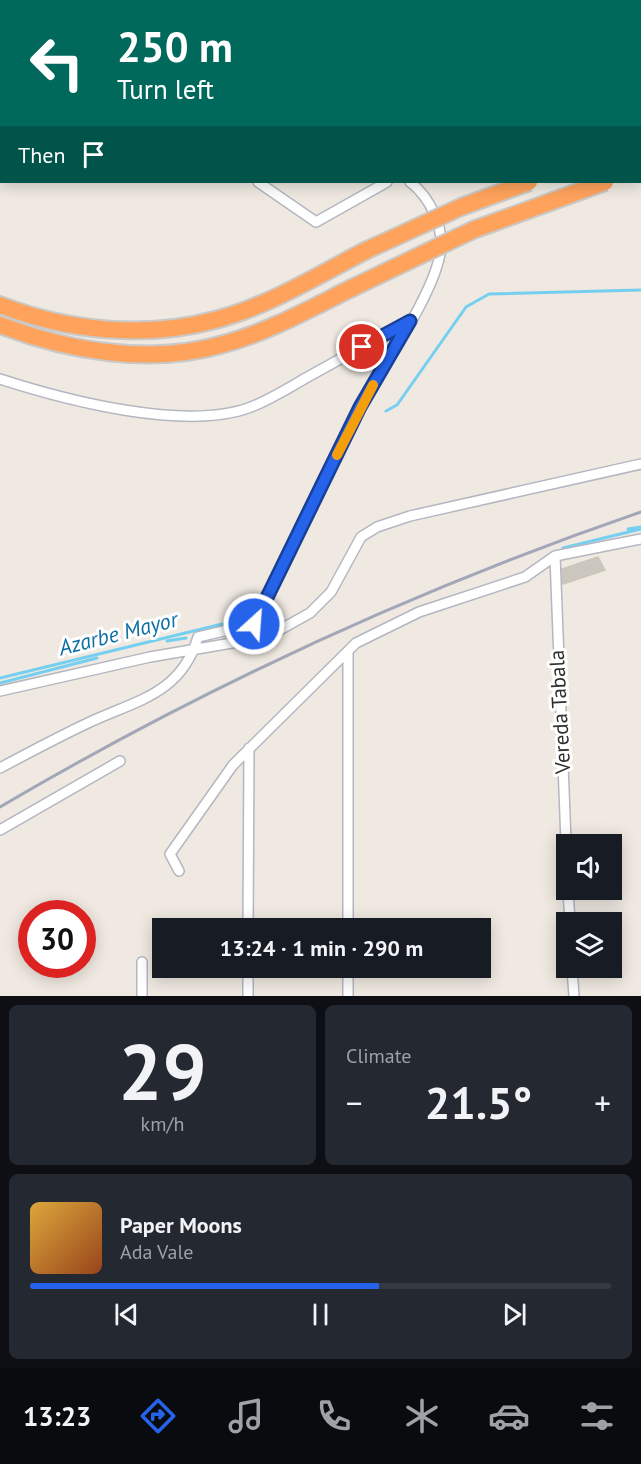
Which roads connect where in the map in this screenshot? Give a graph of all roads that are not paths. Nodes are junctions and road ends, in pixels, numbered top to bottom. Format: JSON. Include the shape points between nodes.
{"nodes":[{"id":1,"x":259,"y":183,"type":"edge"},
{"id":2,"x":385,"y":183,"type":"edge"},
{"id":3,"x":412,"y":183,"type":"edge"},
{"id":4,"x":526,"y":183,"type":"edge"},
{"id":5,"x":602,"y":183,"type":"edge"},
{"id":6,"x":0,"y":305,"type":"edge"},
{"id":7,"x":410,"y":321,"type":"junction"},
{"id":8,"x":0,"y":325,"type":"edge"},
{"id":9,"x":0,"y":379,"type":"edge"},
{"id":10,"x":641,"y":464,"type":"edge"},
{"id":11,"x":641,"y":539,"type":"edge"},
{"id":12,"x":555,"y":556,"type":"junction"},
{"id":13,"x":195,"y":648,"type":"junction"},
{"id":14,"x":348,"y":651,"type":"junction"},
{"id":15,"x":0,"y":691,"type":"edge"},
{"id":16,"x":249,"y":748,"type":"junction"},
{"id":17,"x":120,"y":760,"type":"dead end"},
{"id":18,"x":0,"y":768,"type":"edge"},
{"id":19,"x":0,"y":830,"type":"edge"},
{"id":20,"x":566,"y":834,"type":"edge"},
{"id":21,"x":178,"y":871,"type":"dead end"},
{"id":22,"x":248,"y":918,"type":"edge"},
{"id":23,"x":348,"y":918,"type":"edge"},
{"id":24,"x":142,"y":962,"type":"dead end"},
{"id":25,"x":248,"y":978,"type":"edge"},
{"id":26,"x":348,"y":978,"type":"edge"},
{"id":27,"x":573,"y":978,"type":"edge"},
{"id":28,"x":142,"y":996,"type":"edge"},
{"id":29,"x":248,"y":996,"type":"edge"},
{"id":30,"x":348,"y":996,"type":"edge"},
{"id":31,"x":574,"y":996,"type":"edge"}],
"edges":[{"from":1,"to":2,"type":"street","via":[[316,222]]},
{"from":3,"to":7,"type":"street","via":[[429,202],[441,235],[435,272]]},
{"from":4,"to":6,"type":"highway","bridge":true,"via":[[461,207],[216,320],[123,330],[72,326]]},
{"from":5,"to":8,"type":"highway","bridge":true,"via":[[473,230],[235,341],[200,350],[175,353],[85,349]]},
{"from":7,"to":9,"type":"street","via":[[262,402],[236,412],[169,415],[50,394]]},
{"from":7,"to":13,"type":"street","via":[[360,407],[254,624],[198,637]]},
{"from":10,"to":13,"type":"street","via":[[410,516],[377,527],[361,537],[331,592],[310,613],[267,637]]},
{"from":11,"to":12,"type":"street"},
{"from":12,"to":14,"type":"street","via":[[525,577],[419,612],[356,643]]},
{"from":12,"to":20,"type":"street","name":"Vereda Tabala"},
{"from":13,"to":15,"type":"street"},
{"from":13,"to":18,"type":"street","via":[[156,695],[91,721]]},
{"from":14,"to":16,"type":"street"},
{"from":14,"to":23,"type":"street"},
{"from":16,"to":21,"type":"street","via":[[232,765],[170,854]]},
{"from":16,"to":22,"type":"street"},
{"from":17,"to":19,"type":"street"},
{"from":24,"to":28,"type":"street"},
{"from":25,"to":29,"type":"street"},
{"from":26,"to":30,"type":"street"},
{"from":27,"to":31,"type":"street"}]}
